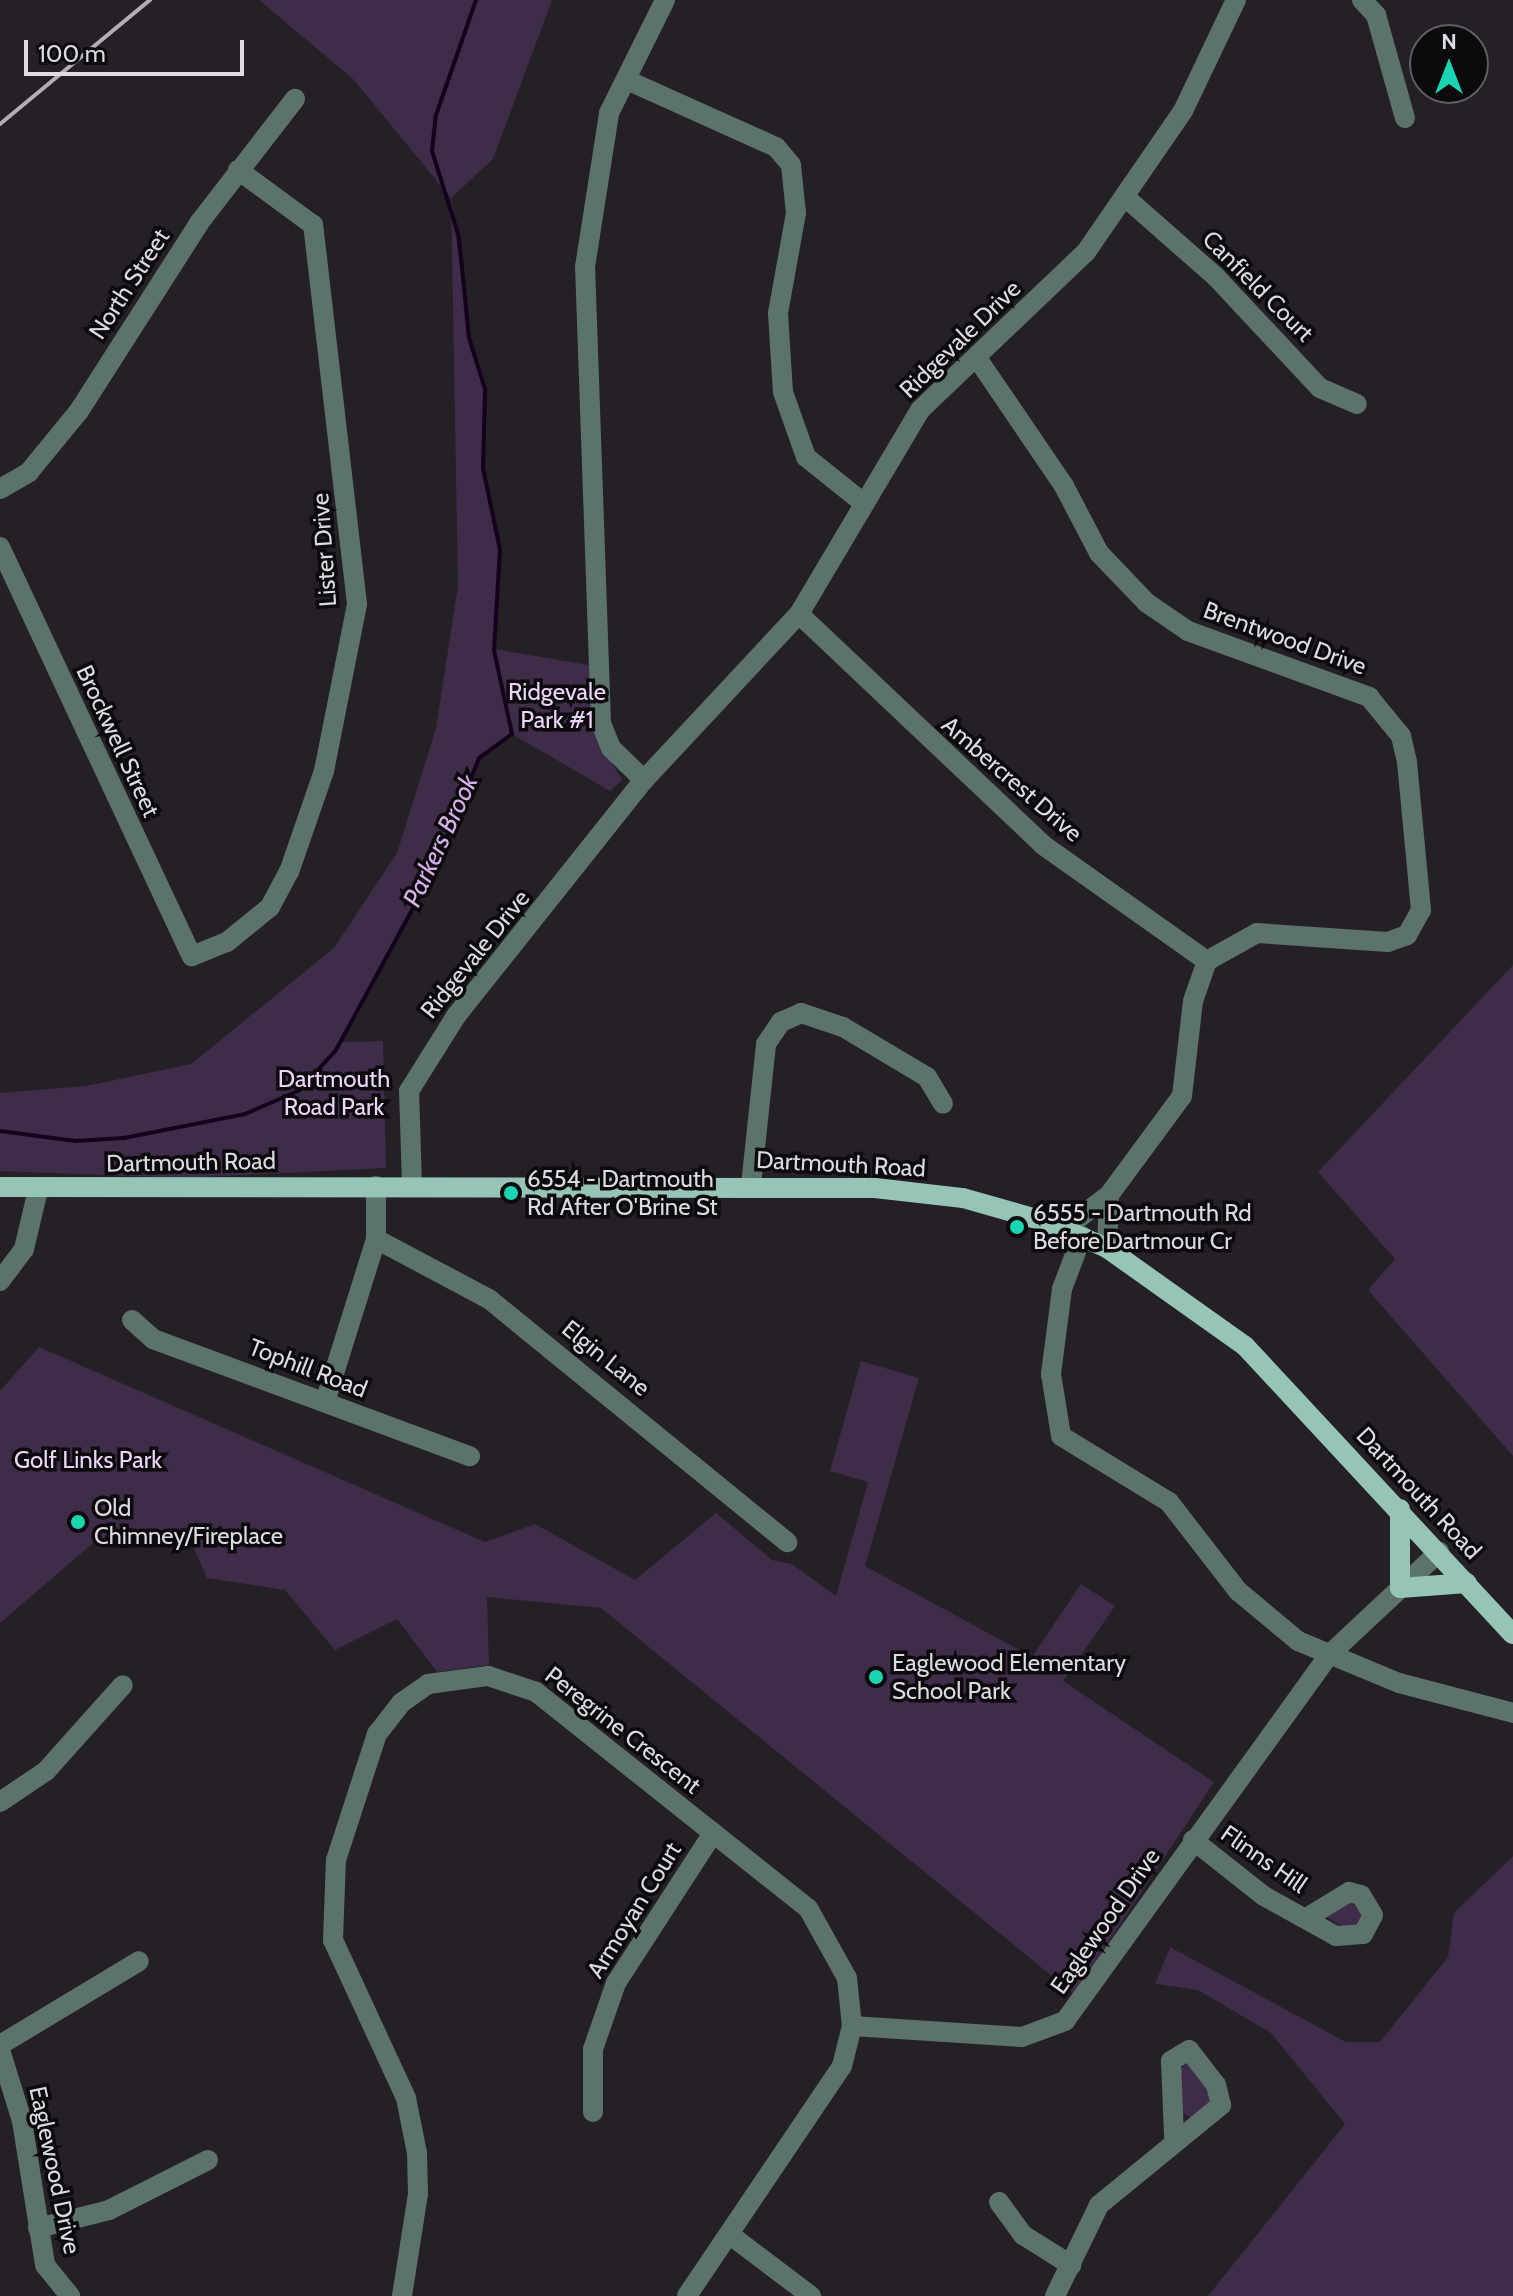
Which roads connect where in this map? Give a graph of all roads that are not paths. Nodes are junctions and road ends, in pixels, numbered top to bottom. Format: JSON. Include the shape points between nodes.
{"nodes":[{"id":1,"x":665,"y":0,"type":"edge"},
{"id":2,"x":1236,"y":0,"type":"edge"},
{"id":3,"x":1362,"y":0,"type":"edge"},
{"id":4,"x":629,"y":81,"type":"junction"},
{"id":5,"x":295,"y":99,"type":"dead end"},
{"id":6,"x":1405,"y":118,"type":"dead end"},
{"id":7,"x":238,"y":170,"type":"junction"},
{"id":8,"x":1125,"y":197,"type":"junction"},
{"id":9,"x":977,"y":358,"type":"junction"},
{"id":10,"x":1357,"y":404,"type":"dead end"},
{"id":11,"x":0,"y":489,"type":"edge"},
{"id":12,"x":861,"y":501,"type":"junction"},
{"id":13,"x":0,"y":547,"type":"edge"},
{"id":14,"x":799,"y":614,"type":"junction"},
{"id":15,"x":644,"y":780,"type":"junction"},
{"id":16,"x":192,"y":956,"type":"joint"},
{"id":17,"x":1207,"y":961,"type":"junction"},
{"id":18,"x":943,"y":1104,"type":"dead end"},
{"id":19,"x":412,"y":1185,"type":"junction"},
{"id":20,"x":751,"y":1185,"type":"junction"},
{"id":21,"x":376,"y":1186,"type":"junction"},
{"id":22,"x":0,"y":1187,"type":"edge"},
{"id":23,"x":38,"y":1190,"type":"junction"},
{"id":24,"x":1109,"y":1195,"type":"junction"},
{"id":25,"x":1073,"y":1233,"type":"junction"},
{"id":26,"x":376,"y":1239,"type":"junction"},
{"id":27,"x":1107,"y":1248,"type":"junction"},
{"id":28,"x":0,"y":1281,"type":"edge"},
{"id":29,"x":132,"y":1320,"type":"dead end"},
{"id":30,"x":325,"y":1402,"type":"junction"},
{"id":31,"x":470,"y":1456,"type":"dead end"},
{"id":32,"x":1400,"y":1509,"type":"junction"},
{"id":33,"x":787,"y":1542,"type":"dead end"},
{"id":34,"x":1439,"y":1552,"type":"junction"},
{"id":35,"x":1467,"y":1583,"type":"junction"},
{"id":36,"x":1400,"y":1588,"type":"junction"},
{"id":37,"x":1513,"y":1634,"type":"edge"},
{"id":38,"x":1329,"y":1655,"type":"junction"},
{"id":39,"x":123,"y":1685,"type":"dead end"},
{"id":40,"x":1513,"y":1713,"type":"edge"},
{"id":41,"x":0,"y":1802,"type":"edge"},
{"id":42,"x":713,"y":1833,"type":"junction"},
{"id":43,"x":1193,"y":1840,"type":"junction"},
{"id":44,"x":1308,"y":1917,"type":"dead end"},
{"id":45,"x":139,"y":1961,"type":"dead end"},
{"id":46,"x":852,"y":2026,"type":"junction"},
{"id":47,"x":0,"y":2048,"type":"edge"},
{"id":48,"x":593,"y":2112,"type":"dead end"},
{"id":49,"x":1174,"y":2137,"type":"dead end"},
{"id":50,"x":208,"y":2160,"type":"dead end"},
{"id":51,"x":999,"y":2202,"type":"dead end"},
{"id":52,"x":38,"y":2228,"type":"junction"},
{"id":53,"x":733,"y":2237,"type":"junction"},
{"id":54,"x":1071,"y":2265,"type":"junction"},
{"id":55,"x":70,"y":2296,"type":"edge"},
{"id":56,"x":402,"y":2296,"type":"edge"},
{"id":57,"x":687,"y":2296,"type":"edge"},
{"id":58,"x":811,"y":2296,"type":"edge"},
{"id":59,"x":1055,"y":2296,"type":"edge"}],
"edges":[{"from":1,"to":4,"type":"street"},
{"from":2,"to":8,"type":"street","name":"Ridgevale Drive","via":[[1195,88]]},
{"from":3,"to":6,"type":"street","via":[[1376,15]]},
{"from":4,"to":12,"type":"street","via":[[776,147],[791,165],[796,213],[778,313],[783,392],[806,457]]},
{"from":4,"to":15,"type":"street","via":[[609,113],[585,267],[601,723],[611,748]]},
{"from":5,"to":7,"type":"street","name":"North Street"},
{"from":7,"to":11,"type":"street","name":"North Street","via":[[79,411],[29,472]]},
{"from":7,"to":16,"type":"street","name":"Lister Drive","via":[[313,225],[357,604],[324,771],[289,872],[270,907],[227,942]]},
{"from":8,"to":9,"type":"street","name":"Ridgevale Drive","via":[[1086,252]]},
{"from":8,"to":10,"type":"street","name":"Canfield Court","via":[[1216,277],[1320,388]]},
{"from":9,"to":12,"type":"street","name":"Ridgevale Drive","via":[[920,410]]},
{"from":9,"to":17,"type":"street","name":"Brentwood Drive","via":[[1064,486],[1099,553],[1147,603],[1188,631],[1369,697],[1401,736],[1421,910],[1407,935],[1388,942],[1257,933]]},
{"from":12,"to":14,"type":"street","name":"Ridgevale Drive"},
{"from":13,"to":16,"type":"street","name":"Brockwell Street"},
{"from":14,"to":15,"type":"street","name":"Ridgevale Drive"},
{"from":14,"to":17,"type":"street","name":"Ambercrest Drive","via":[[1043,845]]},
{"from":15,"to":19,"type":"street","name":"Ridgevale Drive","via":[[424,1063],[409,1091]]},
{"from":17,"to":24,"type":"street","via":[[1193,1001],[1182,1096]]},
{"from":18,"to":20,"type":"street","via":[[927,1077],[843,1027],[801,1013],[781,1022],[766,1044]]},
{"from":19,"to":20,"type":"main road","name":"Dartmouth Road"},
{"from":19,"to":21,"type":"main road","name":"Dartmouth Road"},
{"from":20,"to":25,"type":"main road","name":"Dartmouth Road","via":[[963,1198]]},
{"from":21,"to":23,"type":"main road","name":"Dartmouth Road"},
{"from":21,"to":26,"type":"street"},
{"from":22,"to":23,"type":"main road","name":"Dartmouth Road"},
{"from":23,"to":28,"type":"street","via":[[24,1249]]},
{"from":24,"to":25,"type":"street"},
{"from":24,"to":27,"type":"street"},
{"from":25,"to":27,"type":"main road","name":"Dartmouth Road"},
{"from":25,"to":38,"type":"street","via":[[1051,1374],[1061,1436],[1169,1502],[1270,1623]]},
{"from":26,"to":30,"type":"street"},
{"from":26,"to":33,"type":"street","name":"Elgin Lane","via":[[489,1299]]},
{"from":27,"to":32,"type":"main road","name":"Dartmouth Road","via":[[1245,1346]]},
{"from":29,"to":30,"type":"street","name":"Tophill Road","via":[[153,1339]]},
{"from":30,"to":31,"type":"street","name":"Tophill Road"},
{"from":32,"to":34,"type":"main road","name":"Dartmouth Road"},
{"from":32,"to":36,"type":"main road"},
{"from":34,"to":35,"type":"main road","name":"Dartmouth Road"},
{"from":34,"to":36,"type":"street","name":"Eaglewood Drive"},
{"from":35,"to":36,"type":"main road"},
{"from":35,"to":37,"type":"main road","name":"Dartmouth Road"},
{"from":36,"to":38,"type":"street","name":"Eaglewood Drive"},
{"from":38,"to":40,"type":"street","via":[[1399,1683]]},
{"from":38,"to":43,"type":"street","name":"Eaglewood Drive"},
{"from":39,"to":41,"type":"street","via":[[46,1771]]},
{"from":42,"to":46,"type":"street","name":"Peregrine Crescent","via":[[808,1908],[827,1933],[847,1978]]},
{"from":42,"to":48,"type":"street","name":"Armoyan Court","via":[[616,1983],[593,2049]]},
{"from":42,"to":56,"type":"street","name":"Peregrine Crescent","via":[[511,1678],[428,1684],[377,1734],[336,1860],[332,1928],[347,1978],[406,2098],[417,2153],[418,2194]]},
{"from":43,"to":44,"type":"street","name":"Flinns Hill","via":[[1264,1896]]},
{"from":43,"to":46,"type":"street","name":"Eaglewood Drive","via":[[1108,1970],[1065,2021],[1022,2037]]},
{"from":45,"to":47,"type":"street"},
{"from":46,"to":53,"type":"street","via":[[842,2066]]},
{"from":47,"to":52,"type":"street","name":"Eaglewood Drive","via":[[22,2121]]},
{"from":49,"to":54,"type":"street","via":[[1099,2205]]},
{"from":50,"to":52,"type":"street","via":[[109,2210]]},
{"from":51,"to":54,"type":"street","via":[[1023,2235]]},
{"from":52,"to":55,"type":"street","name":"Eaglewood Drive","via":[[45,2265]]},
{"from":53,"to":57,"type":"street"},
{"from":53,"to":58,"type":"street"},
{"from":54,"to":59,"type":"street"}]}
